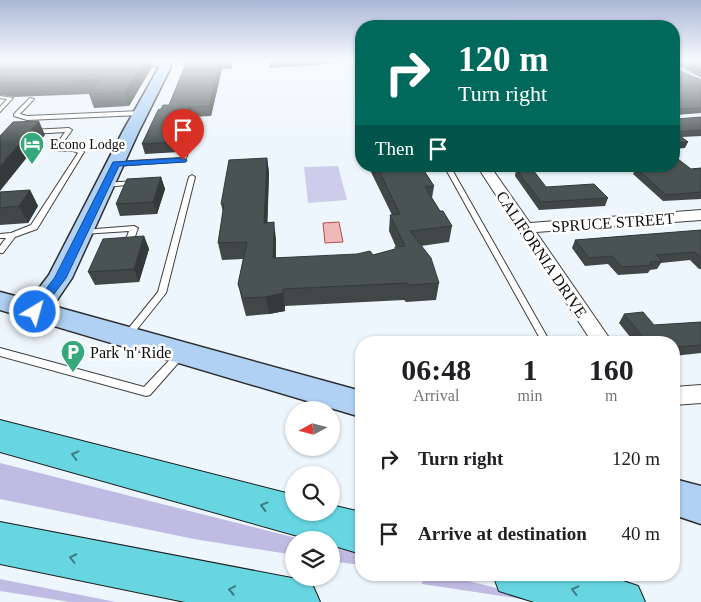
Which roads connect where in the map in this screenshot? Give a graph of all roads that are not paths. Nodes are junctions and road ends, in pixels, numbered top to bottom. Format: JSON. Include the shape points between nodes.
{"nodes":[{"id":1,"x":153,"y":89,"type":"edge"},
{"id":2,"x":0,"y":97,"type":"edge"},
{"id":3,"x":32,"y":99,"type":"edge"},
{"id":4,"x":0,"y":110,"type":"edge"},
{"id":5,"x":141,"y":113,"type":"junction"},
{"id":6,"x":197,"y":119,"type":"edge"},
{"id":7,"x":25,"y":132,"type":"edge"},
{"id":8,"x":116,"y":164,"type":"junction"},
{"id":9,"x":450,"y":172,"type":"edge"},
{"id":10,"x":487,"y":172,"type":"edge"},
{"id":11,"x":192,"y":177,"type":"dead end"},
{"id":12,"x":143,"y":183,"type":"edge"},
{"id":13,"x":105,"y":185,"type":"junction"},
{"id":14,"x":701,"y":215,"type":"edge"},
{"id":15,"x":524,"y":228,"type":"junction"},
{"id":16,"x":82,"y":232,"type":"junction"},
{"id":17,"x":12,"y":235,"type":"junction"},
{"id":18,"x":0,"y":236,"type":"edge"},
{"id":19,"x":128,"y":245,"type":"edge"},
{"id":20,"x":0,"y":251,"type":"edge"},
{"id":21,"x":0,"y":301,"type":"edge"},
{"id":22,"x":35,"y":312,"type":"junction"},
{"id":23,"x":543,"y":336,"type":"edge"},
{"id":24,"x":598,"y":336,"type":"edge"},
{"id":25,"x":126,"y":337,"type":"junction"},
{"id":26,"x":0,"y":352,"type":"edge"},
{"id":27,"x":182,"y":353,"type":"junction"},
{"id":28,"x":701,"y":394,"type":"edge"},
{"id":29,"x":680,"y":396,"type":"edge"},
{"id":30,"x":355,"y":402,"type":"edge"},
{"id":31,"x":0,"y":436,"type":"edge"},
{"id":32,"x":680,"y":499,"type":"edge"},
{"id":33,"x":701,"y":504,"type":"edge"},
{"id":34,"x":355,"y":531,"type":"edge"},
{"id":35,"x":0,"y":543,"type":"edge"},
{"id":36,"x":539,"y":581,"type":"edge"},
{"id":37,"x":298,"y":602,"type":"edge"},
{"id":38,"x":622,"y":602,"type":"edge"}],
"edges":[{"from":1,"to":5,"type":"street"},
{"from":2,"to":4,"type":"lane","via":[[11,98]]},
{"from":3,"to":5,"type":"lane","via":[[16,116]]},
{"from":5,"to":8,"type":"street"},
{"from":6,"to":8,"type":"lane","via":[[183,160]]},
{"from":7,"to":17,"type":"lane","via":[[69,130],[56,149],[80,152],[34,227]]},
{"from":8,"to":13,"type":"street"},
{"from":9,"to":23,"type":"lane"},
{"from":10,"to":15,"type":"street","name":"CALIFORNIA DRIVE"},
{"from":11,"to":25,"type":"lane","via":[[162,294]]},
{"from":12,"to":13,"type":"lane"},
{"from":13,"to":16,"type":"street"},
{"from":14,"to":15,"type":"street","name":"SPRUCE STREET"},
{"from":15,"to":24,"type":"street","name":"CALIFORNIA DRIVE"},
{"from":16,"to":19,"type":"lane","via":[[134,228]]},
{"from":16,"to":22,"type":"street","via":[[60,278]]},
{"from":17,"to":18,"type":"lane"},
{"from":17,"to":20,"type":"lane"},
{"from":21,"to":22,"type":"street"},
{"from":22,"to":25,"type":"street"},
{"from":25,"to":27,"type":"street"},
{"from":26,"to":27,"type":"lane","via":[[146,392]]},
{"from":27,"to":30,"type":"street"},
{"from":28,"to":29,"type":"street"},
{"from":34,"to":31,"type":"highway","one_way":true},
{"from":32,"to":33,"type":"street"},
{"from":37,"to":35,"type":"highway","one_way":true},
{"from":38,"to":36,"type":"highway","one_way":true}]}
